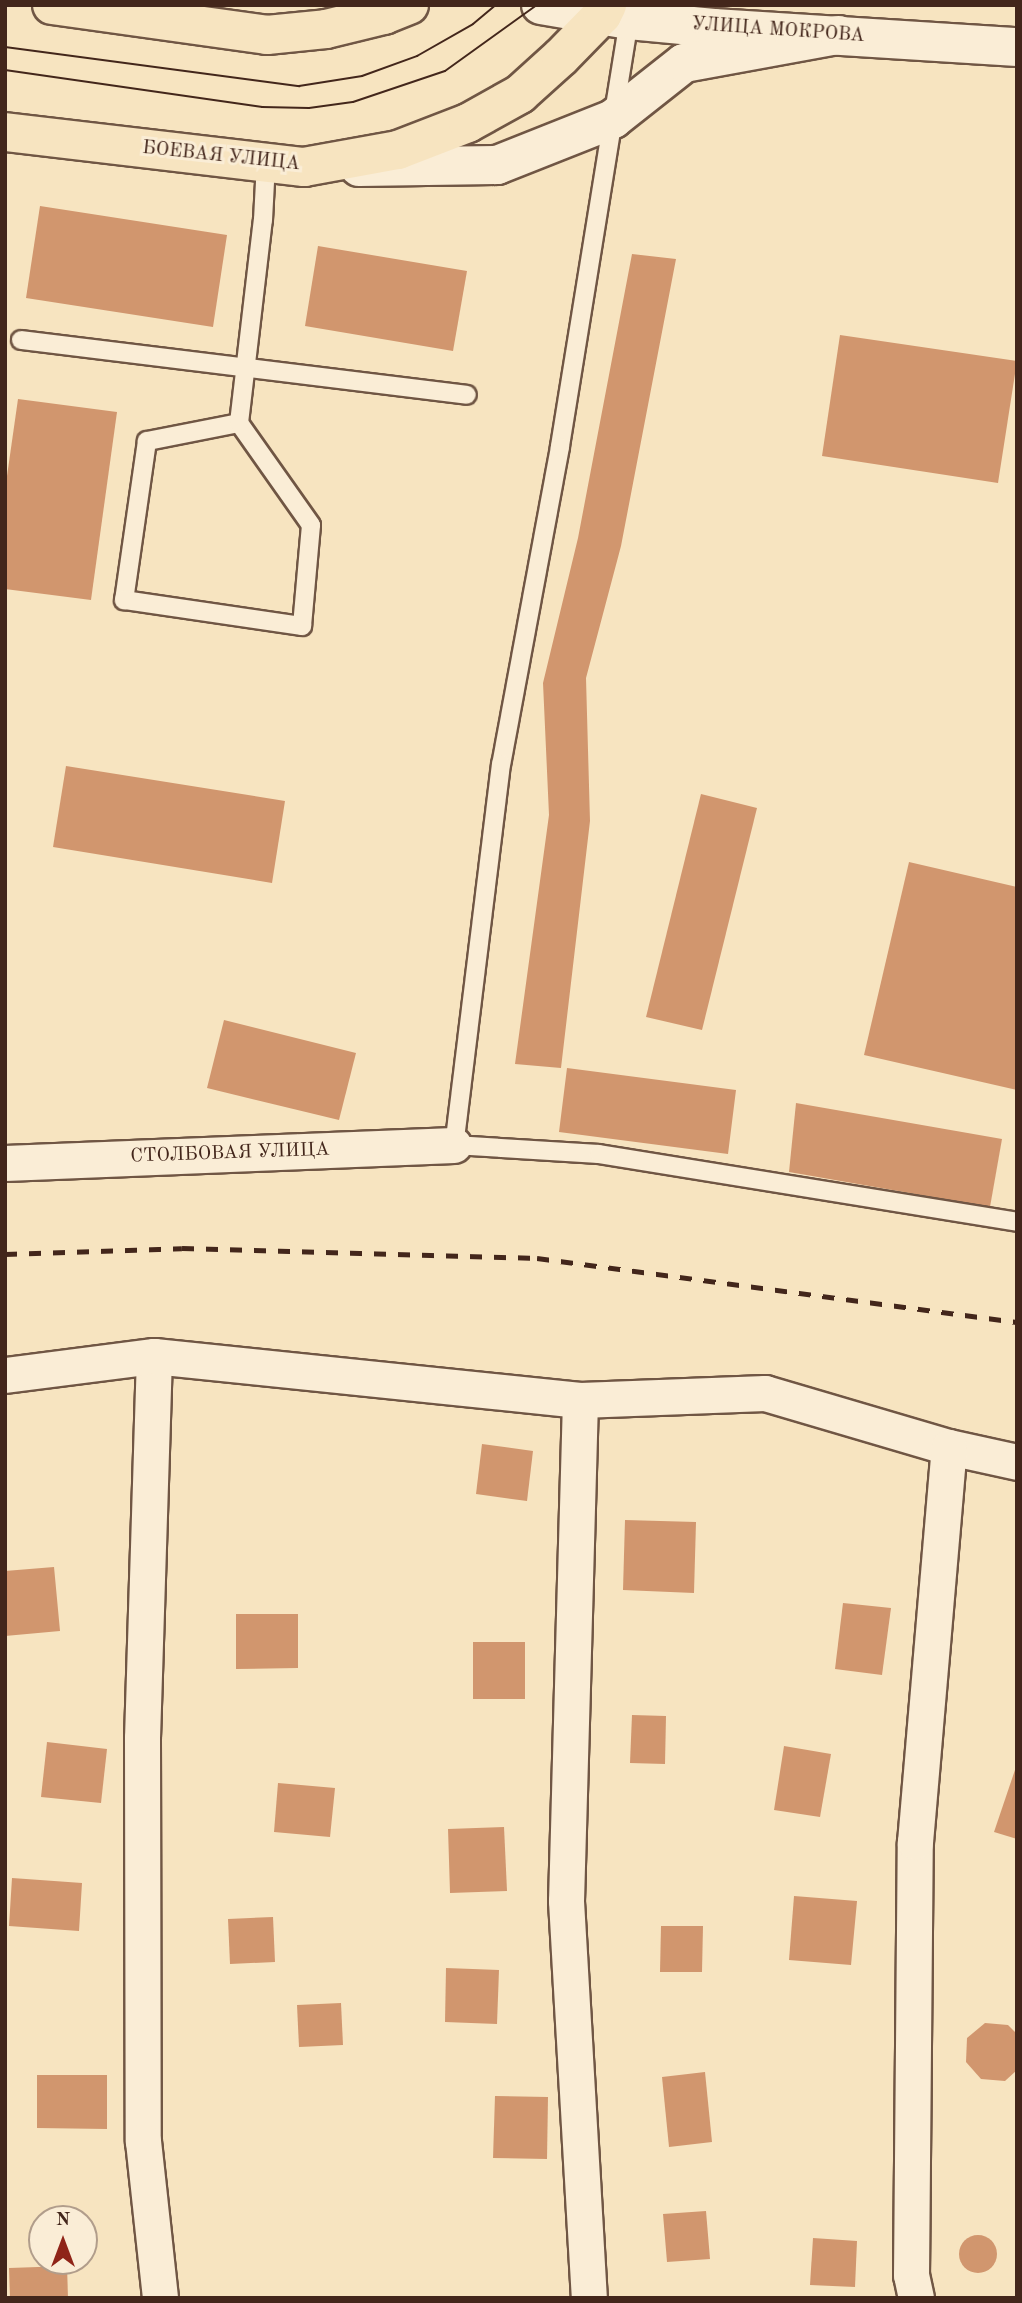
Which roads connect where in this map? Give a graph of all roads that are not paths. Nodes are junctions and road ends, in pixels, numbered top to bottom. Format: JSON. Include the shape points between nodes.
{"nodes":[{"id":1,"x":52,"y":5,"type":"edge"},
{"id":2,"x":541,"y":5,"type":"edge"},
{"id":3,"x":748,"y":5,"type":"edge"},
{"id":4,"x":397,"y":10,"type":"edge"},
{"id":5,"x":613,"y":13,"type":"edge"},
{"id":6,"x":838,"y":35,"type":"junction"},
{"id":7,"x":1017,"y":47,"type":"edge"},
{"id":8,"x":613,"y":119,"type":"junction"},
{"id":9,"x":5,"y":132,"type":"edge"},
{"id":10,"x":266,"y":163,"type":"junction"},
{"id":11,"x":304,"y":167,"type":"junction"},
{"id":12,"x":21,"y":340,"type":"dead end"},
{"id":13,"x":245,"y":368,"type":"junction"},
{"id":14,"x":467,"y":395,"type":"dead end"},
{"id":15,"x":239,"y":423,"type":"junction"},
{"id":16,"x":454,"y":1145,"type":"junction"},
{"id":17,"x":5,"y":1163,"type":"edge"},
{"id":18,"x":1017,"y":1222,"type":"edge"},
{"id":19,"x":154,"y":1356,"type":"junction"},
{"id":20,"x":5,"y":1376,"type":"edge"},
{"id":21,"x":580,"y":1400,"type":"junction"},
{"id":22,"x":949,"y":1447,"type":"junction"},
{"id":23,"x":1017,"y":1462,"type":"edge"},
{"id":24,"x":160,"y":2298,"type":"edge"},
{"id":25,"x":589,"y":2298,"type":"edge"},
{"id":26,"x":916,"y":2298,"type":"edge"}],
"edges":[{"from":1,"to":4,"type":"main road","via":[[267,35],[326,29]]},
{"from":2,"to":5,"type":"main road","name":"УЛИЦА МОКРОВА"},
{"from":3,"to":6,"type":"main road"},
{"from":5,"to":6,"type":"main road","name":"УЛИЦА МОКРОВА"},
{"from":5,"to":8,"type":"lane"},
{"from":5,"to":11,"type":"main road","name":"БОЕВАЯ УЛИЦА","via":[[520,93],[468,123],[398,150]]},
{"from":6,"to":7,"type":"main road","name":"УЛИЦА МОКРОВА"},
{"from":6,"to":8,"type":"main road","via":[[684,64]]},
{"from":8,"to":11,"type":"main road","via":[[497,165]]},
{"from":8,"to":16,"type":"lane","via":[[560,447],[501,764]]},
{"from":9,"to":10,"type":"main road","name":"БОЕВАЯ УЛИЦА"},
{"from":10,"to":11,"type":"main road","name":"БОЕВАЯ УЛИЦА"},
{"from":10,"to":13,"type":"lane"},
{"from":12,"to":13,"type":"lane"},
{"from":13,"to":14,"type":"lane"},
{"from":13,"to":15,"type":"lane"},
{"from":15,"to":15,"type":"lane","via":[[147,441],[124,600],[302,626],[311,525]]},
{"from":16,"to":17,"type":"street","name":"СТОЛБОВАЯ УЛИЦА"},
{"from":16,"to":18,"type":"lane","via":[[599,1154]]},
{"from":19,"to":20,"type":"street"},
{"from":19,"to":21,"type":"street"},
{"from":19,"to":24,"type":"street","via":[[142,1738],[143,2141]]},
{"from":21,"to":22,"type":"street","via":[[765,1394]]},
{"from":21,"to":25,"type":"street","via":[[566,1901]]},
{"from":22,"to":23,"type":"street"},
{"from":22,"to":26,"type":"street","via":[[915,1842],[911,2275]]}]}
